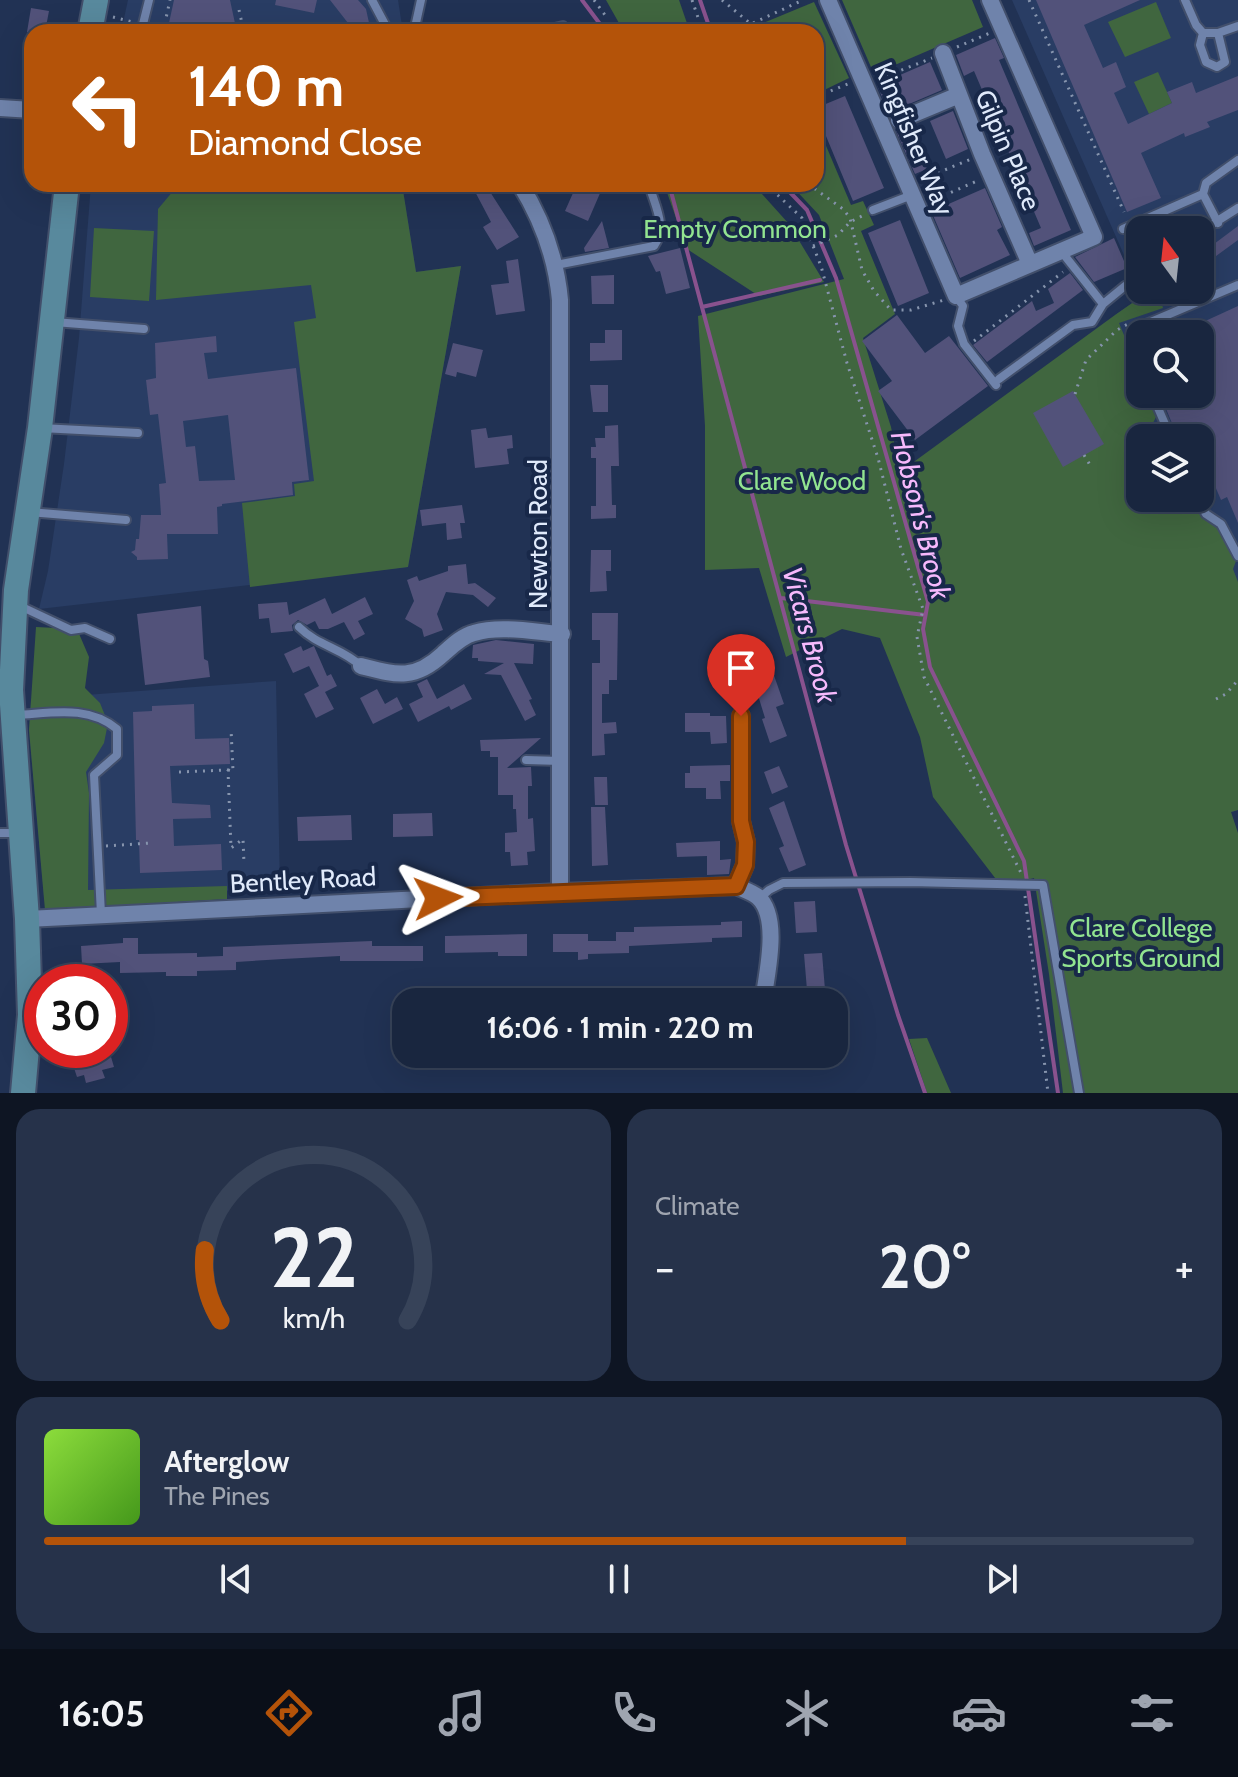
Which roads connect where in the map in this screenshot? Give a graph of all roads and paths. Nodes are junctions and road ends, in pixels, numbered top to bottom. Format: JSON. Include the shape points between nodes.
{"nodes":[{"id":1,"x":149,"y":0,"type":"edge"},
{"id":2,"x":170,"y":0,"type":"edge"},
{"id":3,"x":372,"y":0,"type":"edge"},
{"id":4,"x":421,"y":0,"type":"edge"},
{"id":5,"x":594,"y":0,"type":"edge"},
{"id":6,"x":692,"y":0,"type":"edge"},
{"id":7,"x":722,"y":0,"type":"edge"},
{"id":8,"x":803,"y":0,"type":"edge"},
{"id":9,"x":828,"y":0,"type":"edge"},
{"id":10,"x":990,"y":0,"type":"edge"},
{"id":11,"x":1029,"y":0,"type":"edge"},
{"id":12,"x":1185,"y":0,"type":"edge"},
{"id":13,"x":239,"y":10,"type":"dead end"},
{"id":14,"x":93,"y":15,"type":"edge"},
{"id":15,"x":605,"y":15,"type":"dead end"},
{"id":16,"x":127,"y":24,"type":"edge"},
{"id":17,"x":143,"y":24,"type":"edge"},
{"id":18,"x":164,"y":24,"type":"edge"},
{"id":19,"x":242,"y":24,"type":"edge"},
{"id":20,"x":385,"y":24,"type":"edge"},
{"id":21,"x":416,"y":24,"type":"edge"},
{"id":22,"x":700,"y":24,"type":"edge"},
{"id":23,"x":751,"y":24,"type":"joint"},
{"id":24,"x":1238,"y":26,"type":"edge"},
{"id":25,"x":1203,"y":33,"type":"junction"},
{"id":26,"x":1218,"y":33,"type":"junction"},
{"id":27,"x":943,"y":53,"type":"dead end"},
{"id":28,"x":862,"y":78,"type":"junction"},
{"id":29,"x":824,"y":94,"type":"edge"},
{"id":30,"x":959,"y":95,"type":"junction"},
{"id":31,"x":0,"y":108,"type":"edge"},
{"id":32,"x":24,"y":110,"type":"edge"},
{"id":33,"x":899,"y":120,"type":"dead end"},
{"id":34,"x":982,"y":154,"type":"junction"},
{"id":35,"x":1238,"y":160,"type":"edge"},
{"id":36,"x":991,"y":175,"type":"junction"},
{"id":37,"x":66,"y":192,"type":"edge"},
{"id":38,"x":525,"y":192,"type":"edge"},
{"id":39,"x":651,"y":192,"type":"edge"},
{"id":40,"x":774,"y":192,"type":"edge"},
{"id":41,"x":819,"y":192,"type":"edge"},
{"id":42,"x":1203,"y":194,"type":"junction"},
{"id":43,"x":913,"y":196,"type":"junction"},
{"id":44,"x":1238,"y":208,"type":"edge"},
{"id":45,"x":873,"y":210,"type":"joint"},
{"id":46,"x":1124,"y":212,"type":"dead end"},
{"id":47,"x":850,"y":222,"type":"junction"},
{"id":48,"x":1218,"y":223,"type":"junction"},
{"id":49,"x":1214,"y":225,"type":"edge"},
{"id":50,"x":1123,"y":229,"type":"dead end"},
{"id":51,"x":816,"y":245,"type":"junction"},
{"id":52,"x":1061,"y":250,"type":"junction"},
{"id":53,"x":1030,"y":264,"type":"junction"},
{"id":54,"x":556,"y":265,"type":"junction"},
{"id":55,"x":1072,"y":265,"type":"junction"},
{"id":56,"x":1045,"y":275,"type":"dead end"},
{"id":57,"x":1238,"y":285,"type":"edge"},
{"id":58,"x":1125,"y":286,"type":"dead end"},
{"id":59,"x":959,"y":303,"type":"junction"},
{"id":60,"x":1103,"y":304,"type":"junction"},
{"id":61,"x":1156,"y":320,"type":"edge"},
{"id":62,"x":54,"y":322,"type":"junction"},
{"id":63,"x":144,"y":329,"type":"dead end"},
{"id":64,"x":1117,"y":330,"type":"dead end"},
{"id":65,"x":972,"y":342,"type":"dead end"},
{"id":66,"x":1075,"y":394,"type":"dead end"},
{"id":67,"x":40,"y":428,"type":"junction"},
{"id":68,"x":138,"y":433,"type":"dead end"},
{"id":69,"x":1084,"y":455,"type":"dead end"},
{"id":70,"x":1090,"y":465,"type":"dead end"},
{"id":71,"x":28,"y":512,"type":"junction"},
{"id":72,"x":1205,"y":512,"type":"edge"},
{"id":73,"x":126,"y":520,"type":"dead end"},
{"id":74,"x":1238,"y":556,"type":"edge"},
{"id":75,"x":15,"y":604,"type":"junction"},
{"id":76,"x":299,"y":627,"type":"dead end"},
{"id":77,"x":562,"y":634,"type":"junction"},
{"id":78,"x":110,"y":639,"type":"dead end"},
{"id":79,"x":361,"y":666,"type":"joint"},
{"id":80,"x":1238,"y":680,"type":"edge"},
{"id":81,"x":1216,"y":699,"type":"dead end"},
{"id":82,"x":12,"y":715,"type":"junction"},
{"id":83,"x":741,"y":716,"type":"dead end"},
{"id":84,"x":231,"y":729,"type":"dead end"},
{"id":85,"x":526,"y":760,"type":"dead end"},
{"id":86,"x":561,"y":761,"type":"junction"},
{"id":87,"x":228,"y":770,"type":"junction"},
{"id":88,"x":179,"y":772,"type":"dead end"},
{"id":89,"x":11,"y":833,"type":"edge"},
{"id":90,"x":151,"y":843,"type":"dead end"},
{"id":91,"x":98,"y":846,"type":"junction"},
{"id":92,"x":244,"y":863,"type":"dead end"},
{"id":93,"x":736,"y":886,"type":"junction"},
{"id":94,"x":1028,"y":886,"type":"junction"},
{"id":95,"x":560,"y":892,"type":"junction"},
{"id":96,"x":760,"y":898,"type":"junction"},
{"id":97,"x":101,"y":914,"type":"junction"},
{"id":98,"x":27,"y":919,"type":"junction"},
{"id":99,"x":765,"y":988,"type":"edge"},
{"id":100,"x":23,"y":1093,"type":"edge"},
{"id":101,"x":1048,"y":1093,"type":"edge"},
{"id":102,"x":1079,"y":1093,"type":"edge"}],
"edges":[{"from":1,"to":17,"type":"lane"},
{"from":2,"to":18,"type":"path"},
{"from":3,"to":20,"type":"lane"},
{"from":4,"to":21,"type":"lane"},
{"from":5,"to":15,"type":"path"},
{"from":6,"to":22,"type":"path"},
{"from":7,"to":23,"type":"path"},
{"from":8,"to":23,"type":"path"},
{"from":9,"to":28,"type":"street","name":"Kingfisher Way"},
{"from":10,"to":52,"type":"street","via":[[1094,237]]},
{"from":11,"to":46,"type":"path"},
{"from":12,"to":25,"type":"lane"},
{"from":13,"to":19,"type":"path"},
{"from":14,"to":16,"type":"path"},
{"from":24,"to":26,"type":"lane"},
{"from":25,"to":26,"type":"lane"},
{"from":25,"to":26,"type":"lane","via":[[1200,45],[1206,62],[1217,67],[1225,62]]},
{"from":27,"to":30,"type":"street","name":"Gilpin Place"},
{"from":28,"to":29,"type":"path"},
{"from":28,"to":43,"type":"street","name":"Kingfisher Way"},
{"from":30,"to":33,"type":"street"},
{"from":30,"to":34,"type":"street","name":"Gilpin Place"},
{"from":31,"to":32,"type":"street"},
{"from":34,"to":36,"type":"street","name":"Gilpin Place"},
{"from":34,"to":43,"type":"path"},
{"from":35,"to":42,"type":"lane","via":[[1206,183]]},
{"from":36,"to":43,"type":"path"},
{"from":36,"to":53,"type":"street","name":"Gilpin Place"},
{"from":37,"to":62,"type":"main road"},
{"from":38,"to":54,"type":"street","name":"Newton Road"},
{"from":39,"to":54,"type":"lane","via":[[662,227],[654,246]]},
{"from":40,"to":51,"type":"path","via":[[802,218]]},
{"from":41,"to":47,"type":"path","via":[[843,209]]},
{"from":42,"to":48,"type":"lane"},
{"from":42,"to":50,"type":"lane"},
{"from":43,"to":45,"type":"lane"},
{"from":43,"to":59,"type":"street","name":"Kingfisher Way"},
{"from":44,"to":48,"type":"lane"},
{"from":45,"to":47,"type":"path"},
{"from":47,"to":51,"type":"path","via":[[838,235]]},
{"from":47,"to":59,"type":"path","via":[[862,270],[891,310]]},
{"from":48,"to":49,"type":"lane"},
{"from":51,"to":94,"type":"path","via":[[901,549],[923,609],[917,637],[924,677]]},
{"from":52,"to":53,"type":"street"},
{"from":52,"to":55,"type":"lane"},
{"from":53,"to":59,"type":"street"},
{"from":54,"to":77,"type":"street","name":"Newton Road"},
{"from":55,"to":56,"type":"path"},
{"from":55,"to":60,"type":"lane"},
{"from":55,"to":65,"type":"path"},
{"from":57,"to":61,"type":"lane"},
{"from":58,"to":60,"type":"lane"},
{"from":59,"to":60,"type":"lane","via":[[964,344],[997,382],[1073,325],[1092,322]]},
{"from":62,"to":63,"type":"lane"},
{"from":62,"to":67,"type":"main road"},
{"from":64,"to":66,"type":"path","via":[[1086,360]]},
{"from":67,"to":68,"type":"lane"},
{"from":67,"to":71,"type":"main road"},
{"from":69,"to":70,"type":"path"},
{"from":71,"to":73,"type":"lane"},
{"from":71,"to":75,"type":"main road"},
{"from":72,"to":74,"type":"lane","via":[[1221,524]]},
{"from":75,"to":78,"type":"lane","via":[[71,630],[85,628]]},
{"from":75,"to":82,"type":"main road"},
{"from":76,"to":79,"type":"lane","via":[[311,639],[348,653]]},
{"from":77,"to":79,"type":"street","via":[[483,631],[469,634],[429,667],[413,673],[397,675]]},
{"from":77,"to":86,"type":"street","name":"Newton Road"},
{"from":80,"to":81,"type":"path"},
{"from":82,"to":89,"type":"main road"},
{"from":82,"to":91,"type":"lane","via":[[76,712],[98,716],[117,728],[117,755],[94,775]]},
{"from":83,"to":93,"type":"street","via":[[741,821],[746,842],[745,865]]},
{"from":84,"to":87,"type":"path","via":[[233,771]]},
{"from":85,"to":86,"type":"lane"},
{"from":86,"to":95,"type":"street","name":"Newton Road"},
{"from":87,"to":88,"type":"path"},
{"from":87,"to":92,"type":"path","via":[[231,848],[243,839]]},
{"from":89,"to":98,"type":"main road"},
{"from":90,"to":91,"type":"path"},
{"from":91,"to":97,"type":"lane"},
{"from":93,"to":95,"type":"street","name":"Bentley Road"},
{"from":93,"to":96,"type":"street","name":"Bentley Road"},
{"from":94,"to":96,"type":"lane","via":[[783,883]]},
{"from":94,"to":101,"type":"path"},
{"from":94,"to":102,"type":"lane","via":[[1043,885]]},
{"from":95,"to":97,"type":"street","name":"Bentley Road"},
{"from":96,"to":99,"type":"street","via":[[771,935]]},
{"from":97,"to":98,"type":"street","name":"Bentley Road"},
{"from":98,"to":100,"type":"main road","via":[[30,1015]]}]}
